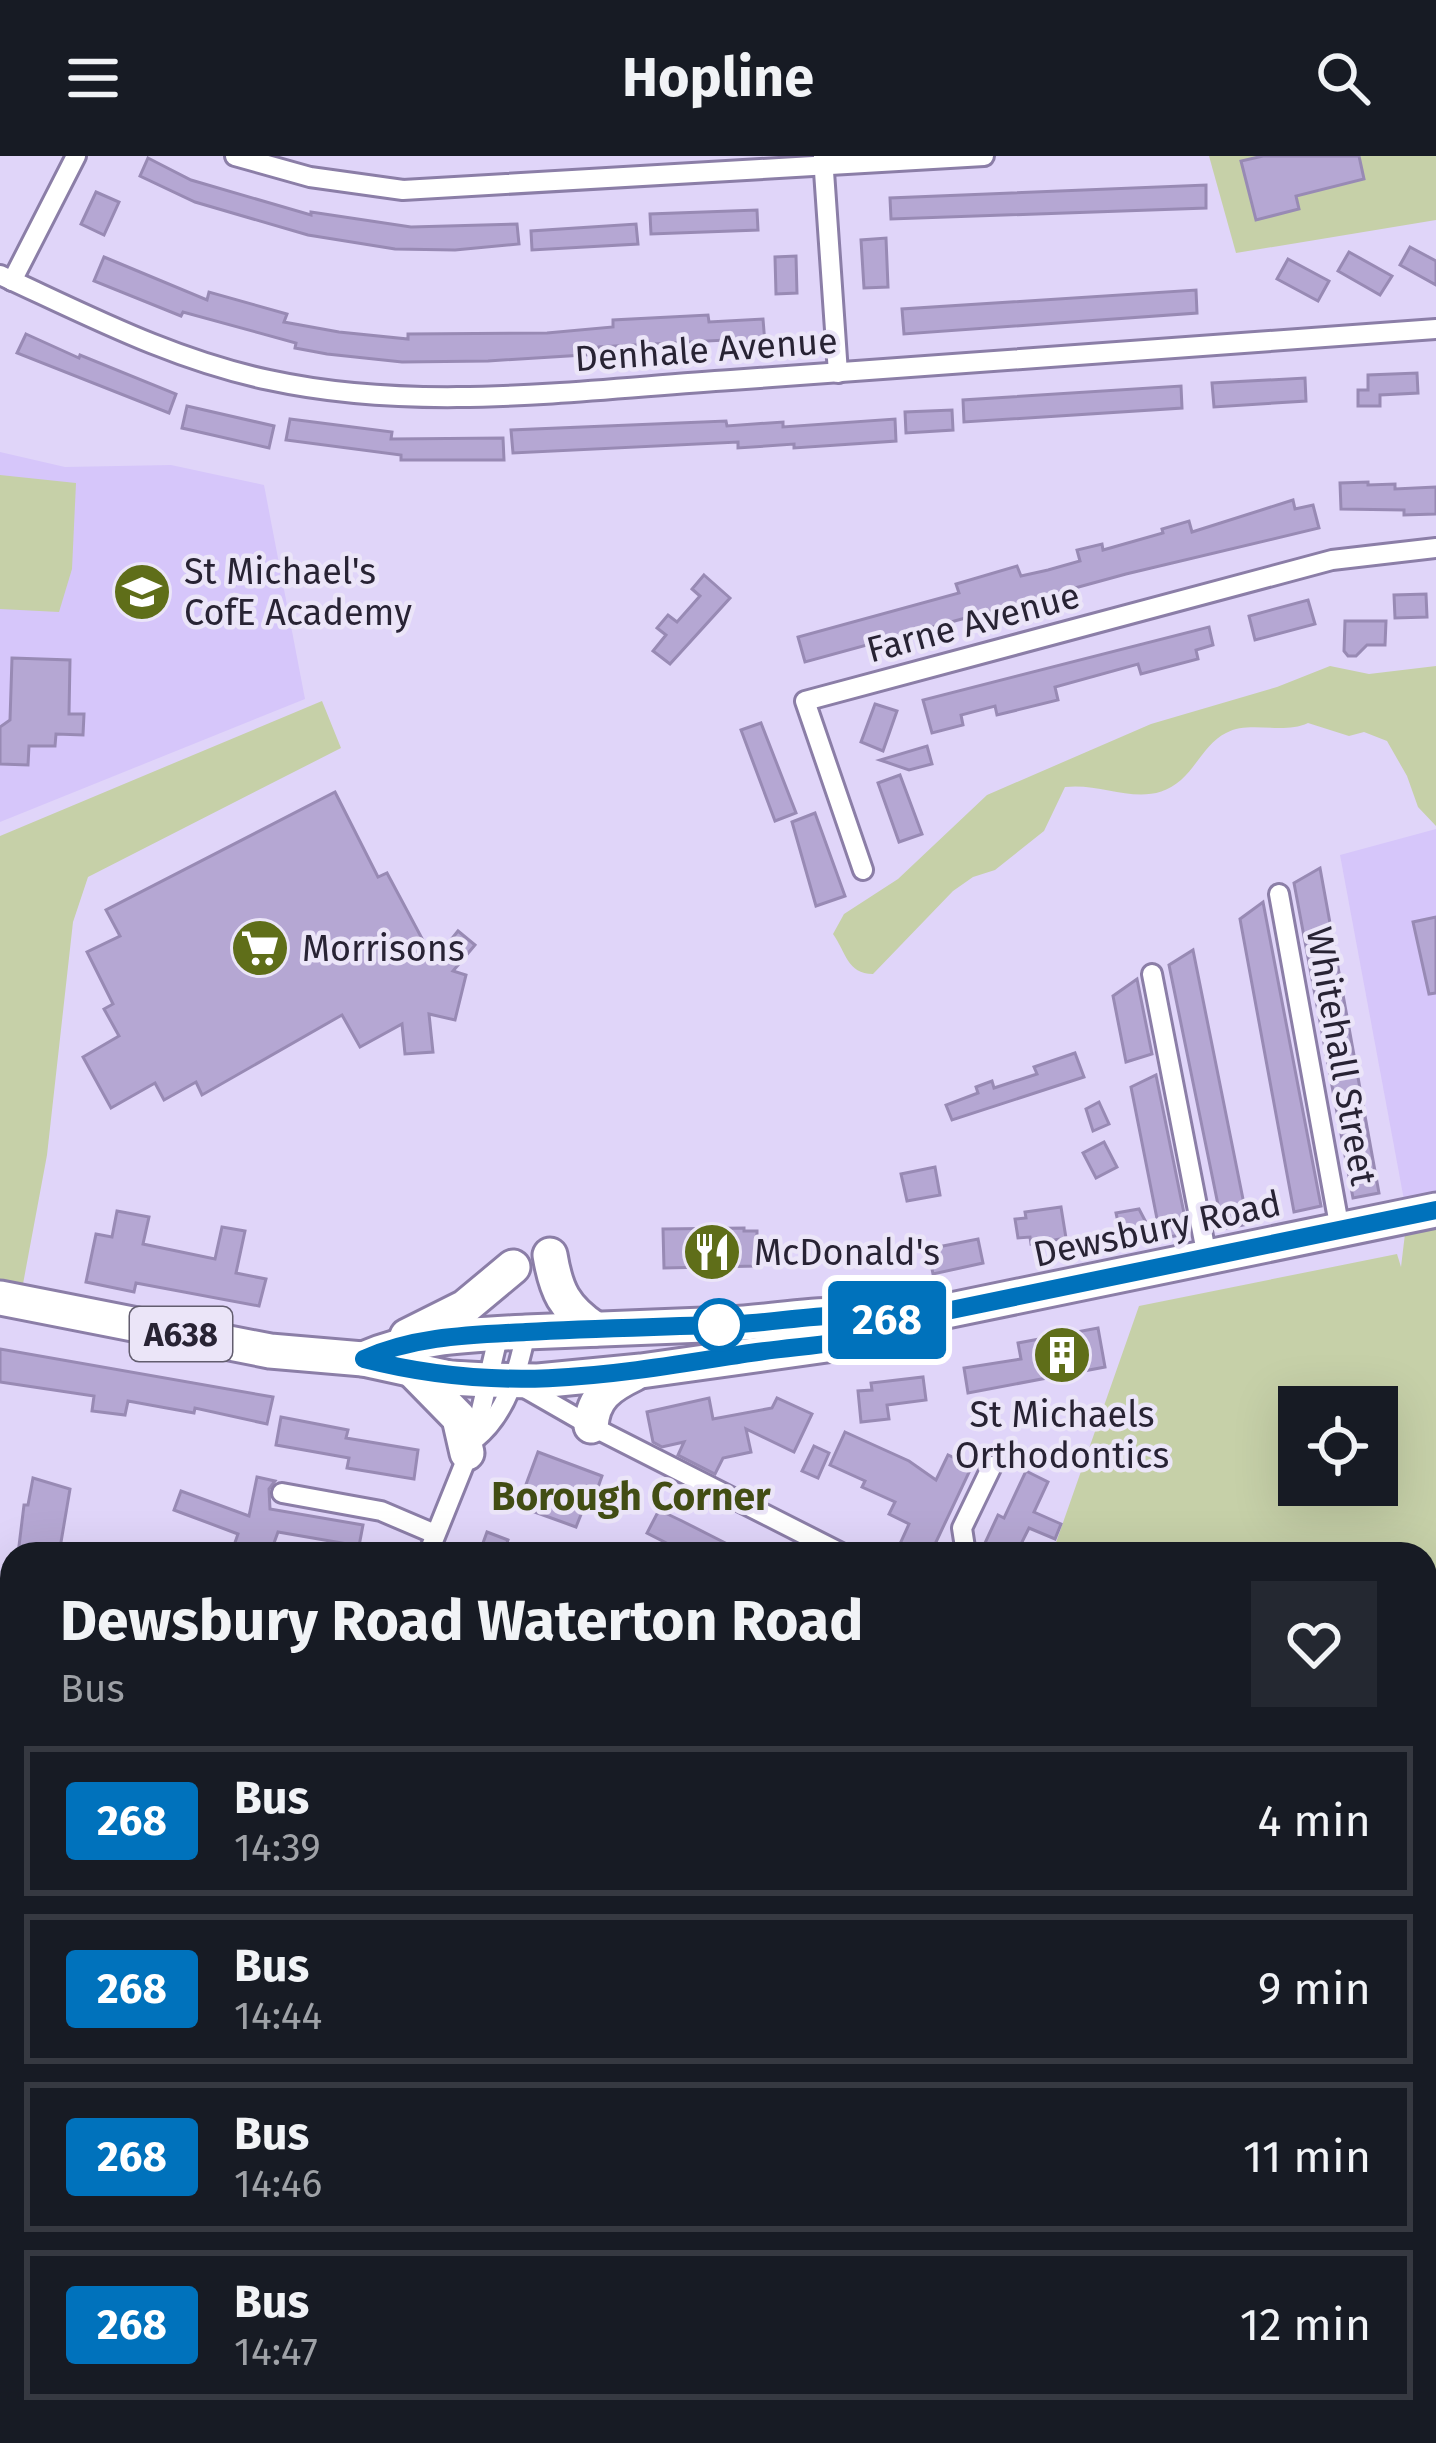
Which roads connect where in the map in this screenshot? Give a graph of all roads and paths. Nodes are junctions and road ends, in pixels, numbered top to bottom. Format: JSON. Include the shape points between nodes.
{"nodes":[{"id":1,"x":76,"y":156,"type":"edge"},
{"id":2,"x":235,"y":156,"type":"edge"},
{"id":3,"x":984,"y":156,"type":"edge"},
{"id":4,"x":823,"y":162,"type":"edge"},
{"id":5,"x":6,"y":278,"type":"edge"},
{"id":6,"x":1436,"y":329,"type":"edge"},
{"id":7,"x":838,"y":374,"type":"junction"},
{"id":8,"x":1436,"y":548,"type":"edge"},
{"id":9,"x":863,"y":870,"type":"dead end"},
{"id":10,"x":1279,"y":894,"type":"dead end"},
{"id":11,"x":1153,"y":974,"type":"dead end"},
{"id":12,"x":1436,"y":1210,"type":"edge"},
{"id":13,"x":1340,"y":1230,"type":"junction"},
{"id":14,"x":550,"y":1255,"type":"dead end"},
{"id":15,"x":1207,"y":1257,"type":"junction"},
{"id":16,"x":514,"y":1268,"type":"dead end"},
{"id":17,"x":0,"y":1298,"type":"edge"},
{"id":18,"x":893,"y":1322,"type":"junction"},
{"id":19,"x":595,"y":1329,"type":"junction"},
{"id":20,"x":507,"y":1356,"type":"junction"},
{"id":21,"x":389,"y":1359,"type":"junction"},
{"id":22,"x":641,"y":1371,"type":"junction"},
{"id":23,"x":591,"y":1426,"type":"junction"},
{"id":24,"x":470,"y":1446,"type":"junction"},
{"id":25,"x":992,"y":1466,"type":"dead end"},
{"id":26,"x":282,"y":1493,"type":"dead end"},
{"id":27,"x":435,"y":1534,"type":"junction"},
{"id":28,"x":432,"y":1542,"type":"edge"},
{"id":29,"x":819,"y":1542,"type":"edge"},
{"id":30,"x":964,"y":1542,"type":"edge"}],
"edges":[{"from":1,"to":5,"type":"street"},
{"from":2,"to":4,"type":"street","via":[[403,190]]},
{"from":3,"to":4,"type":"street"},
{"from":4,"to":7,"type":"street"},
{"from":5,"to":7,"type":"street","name":"Denhale Avenue","via":[[194,361],[351,391],[507,395]]},
{"from":6,"to":7,"type":"street","name":"Denhale Avenue"},
{"from":8,"to":9,"type":"street","name":"Farne Avenue","via":[[1332,560],[805,701]]},
{"from":10,"to":13,"type":"street","name":"Whitehall Street"},
{"from":11,"to":15,"type":"street"},
{"from":12,"to":13,"type":"highway","name":"Dewsbury Road","number":"A638"},
{"from":13,"to":15,"type":"highway","name":"Dewsbury Road","number":"A638"},
{"from":14,"to":19,"type":"highway","via":[[564,1304]]},
{"from":15,"to":18,"type":"highway","name":"Dewsbury Road","number":"A638"},
{"from":16,"to":21,"type":"highway"},
{"from":17,"to":21,"type":"highway","name":"Dewsbury Road","number":"A638","via":[[270,1351]]},
{"from":18,"to":19,"type":"highway","name":"Dewsbury Road","number":"A638","via":[[867,1314]]},
{"from":18,"to":22,"type":"highway","name":"Dewsbury Road","number":"A638","via":[[841,1343]]},
{"from":19,"to":20,"type":"highway","name":"Dewsbury Road","number":"A638"},
{"from":20,"to":21,"type":"highway","name":"Dewsbury Road","number":"A638"},
{"from":20,"to":21,"type":"highway","name":"Dewsbury Road","number":"A638"},
{"from":20,"to":22,"type":"highway","via":[[587,1354]]},
{"from":20,"to":23,"type":"street"},
{"from":20,"to":24,"type":"street","via":[[491,1427]]},
{"from":21,"to":24,"type":"highway","via":[[459,1418]]},
{"from":22,"to":23,"type":"highway","via":[[600,1396]]},
{"from":23,"to":29,"type":"street"},
{"from":24,"to":27,"type":"street"},
{"from":25,"to":30,"type":"street","via":[[990,1490],[962,1528]]},
{"from":26,"to":27,"type":"street","via":[[381,1511]]},
{"from":27,"to":28,"type":"street"}]}
